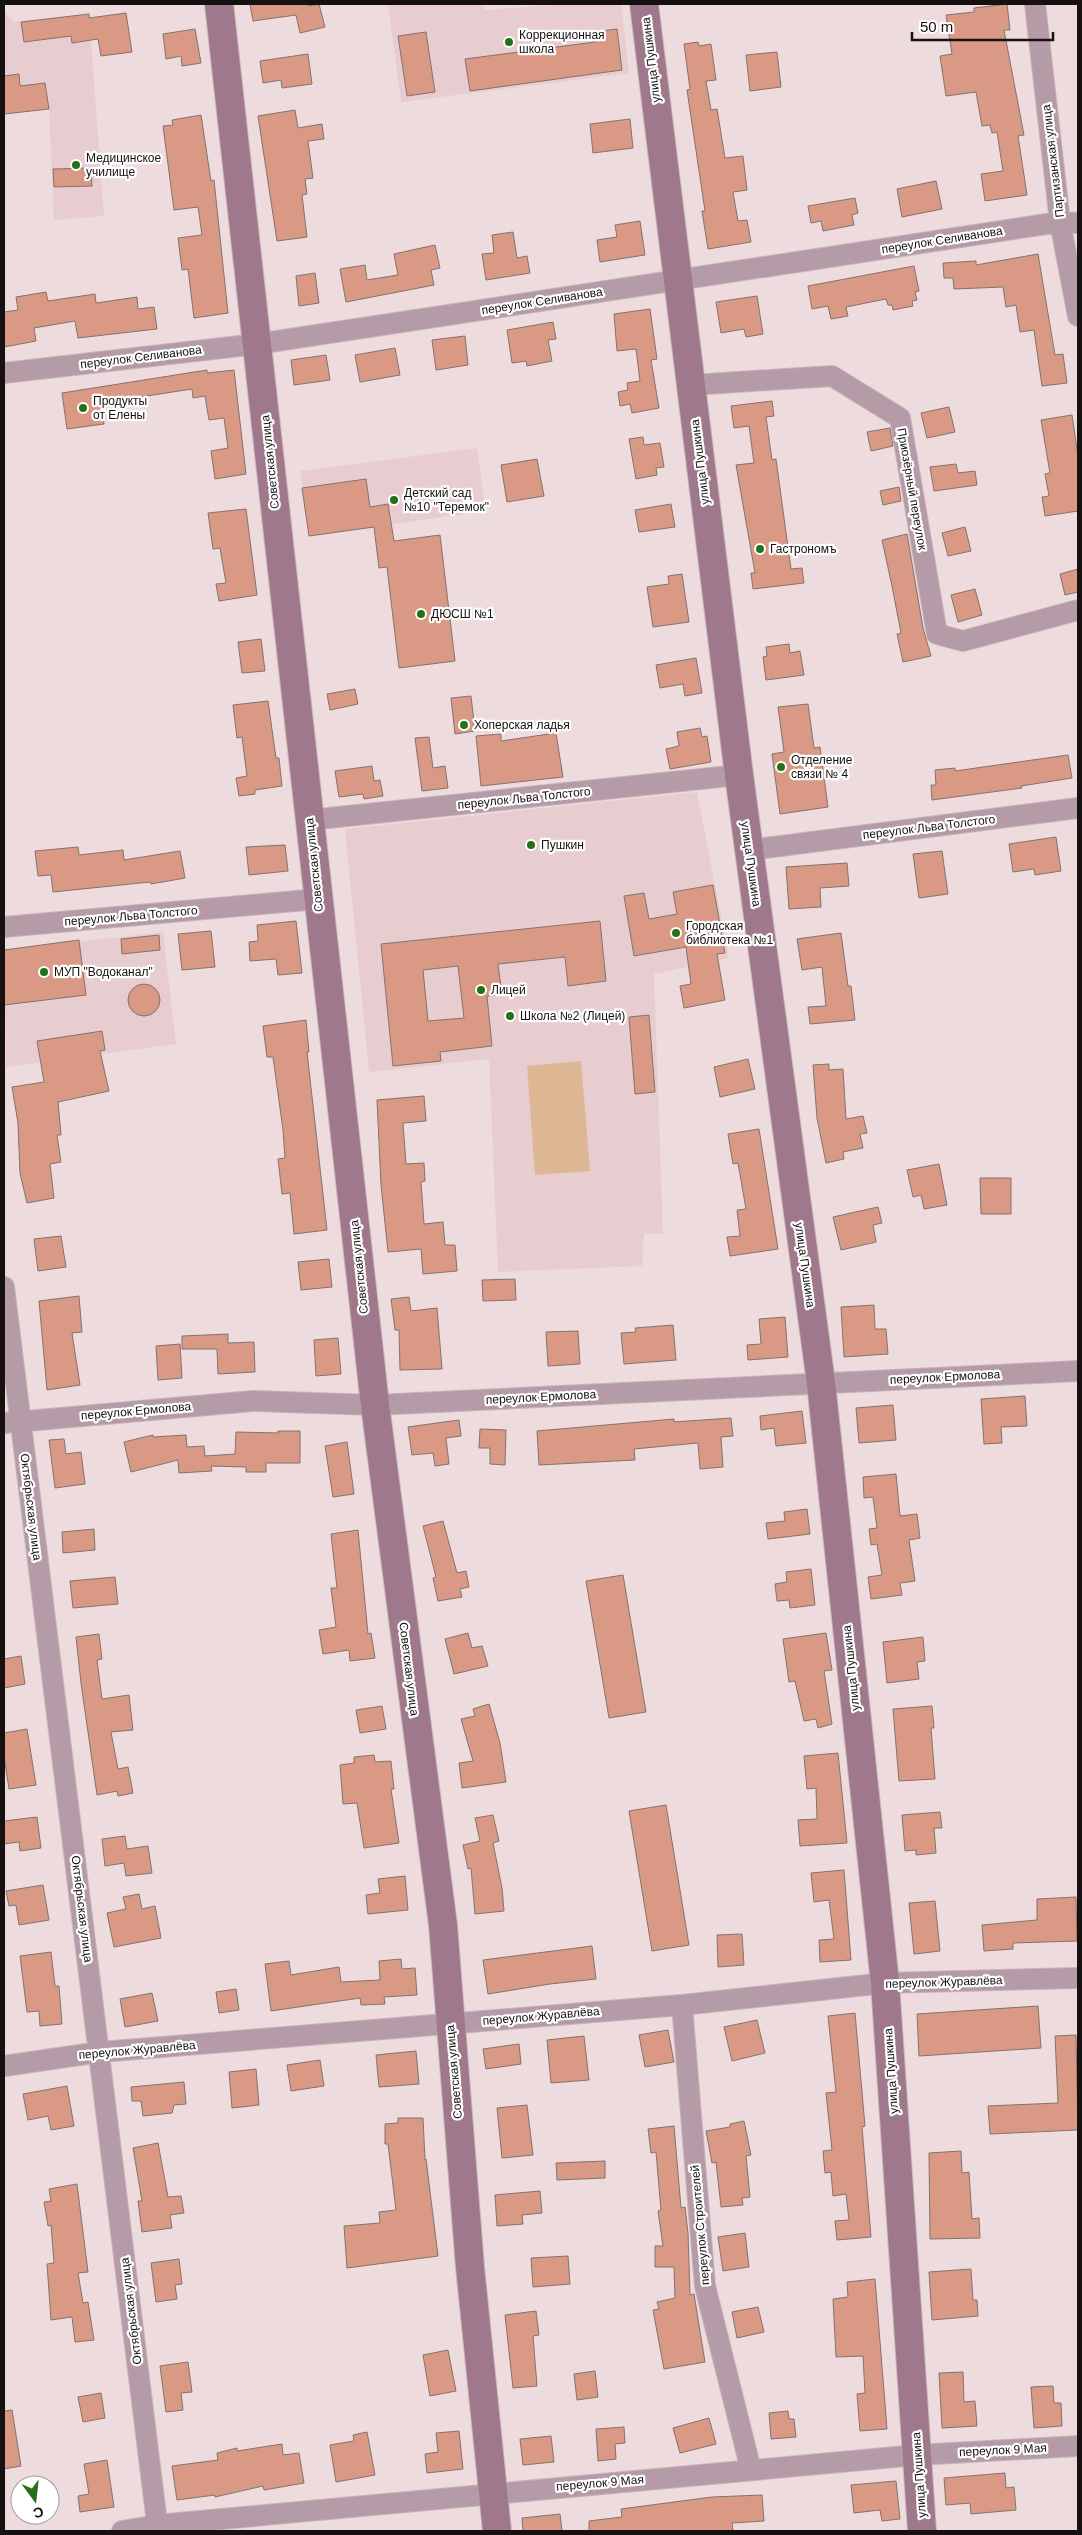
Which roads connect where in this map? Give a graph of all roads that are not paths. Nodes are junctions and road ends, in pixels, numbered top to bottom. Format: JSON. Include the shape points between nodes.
{"nodes":[{"id":1,"x":219,"y":4,"type":"edge"},
{"id":2,"x":644,"y":4,"type":"edge"},
{"id":3,"x":1035,"y":4,"type":"edge"},
{"id":4,"x":1069,"y":222,"type":"edge"},
{"id":5,"x":677,"y":281,"type":"junction"},
{"id":6,"x":1078,"y":316,"type":"edge"},
{"id":7,"x":257,"y":344,"type":"junction"},
{"id":8,"x":4,"y":374,"type":"edge"},
{"id":9,"x":691,"y":385,"type":"junction"},
{"id":10,"x":1078,"y":610,"type":"edge"},
{"id":11,"x":739,"y":775,"type":"junction"},
{"id":12,"x":1078,"y":808,"type":"edge"},
{"id":13,"x":309,"y":820,"type":"junction"},
{"id":14,"x":749,"y":850,"type":"junction"},
{"id":15,"x":318,"y":900,"type":"junction"},
{"id":16,"x":4,"y":927,"type":"edge"},
{"id":17,"x":4,"y":1287,"type":"edge"},
{"id":18,"x":1078,"y":1370,"type":"edge"},
{"id":19,"x":821,"y":1383,"type":"junction"},
{"id":20,"x":375,"y":1405,"type":"junction"},
{"id":21,"x":12,"y":1422,"type":"edge"},
{"id":22,"x":1078,"y":1978,"type":"edge"},
{"id":23,"x":885,"y":1983,"type":"junction"},
{"id":24,"x":682,"y":2004,"type":"junction"},
{"id":25,"x":450,"y":2024,"type":"junction"},
{"id":26,"x":100,"y":2052,"type":"junction"},
{"id":27,"x":4,"y":2066,"type":"edge"},
{"id":28,"x":1078,"y":2446,"type":"edge"},
{"id":29,"x":917,"y":2455,"type":"junction"},
{"id":30,"x":751,"y":2470,"type":"junction"},
{"id":31,"x":493,"y":2493,"type":"junction"},
{"id":32,"x":157,"y":2528,"type":"edge"},
{"id":33,"x":122,"y":2531,"type":"edge"},
{"id":34,"x":497,"y":2531,"type":"edge"},
{"id":35,"x":922,"y":2531,"type":"edge"}],
"edges":[{"from":1,"to":7,"type":"main road","name":"Советская улица"},
{"from":2,"to":5,"type":"main road","name":"улица Пушкина"},
{"from":3,"to":4,"type":"street","name":"Партизанская улица"},
{"from":4,"to":5,"type":"street","name":"переулок Селиванова"},
{"from":4,"to":6,"type":"street","name":"Партизанская улица"},
{"from":5,"to":7,"type":"street","name":"переулок Селиванова"},
{"from":5,"to":9,"type":"main road","name":"улица Пушкина"},
{"from":7,"to":8,"type":"street","name":"переулок Селиванова"},
{"from":7,"to":13,"type":"main road","name":"Советская улица"},
{"from":9,"to":10,"type":"street","name":"Приозёрный переулок","via":[[832,376],[900,418],[937,634],[963,641]]},
{"from":9,"to":11,"type":"main road","name":"улица Пушкина"},
{"from":11,"to":13,"type":"street","name":"переулок Льва Толстого"},
{"from":11,"to":14,"type":"main road","name":"улица Пушкина"},
{"from":12,"to":14,"type":"street","name":"переулок Льва Толстого"},
{"from":13,"to":15,"type":"main road","name":"Советская улица"},
{"from":14,"to":19,"type":"main road","name":"улица Пушкина"},
{"from":15,"to":16,"type":"street","name":"переулок Льва Толстого"},
{"from":15,"to":20,"type":"main road","name":"Советская улица"},
{"from":17,"to":21,"type":"street","name":"Октябрьская улица"},
{"from":18,"to":19,"type":"street","name":"переулок Ермолова"},
{"from":19,"to":20,"type":"street","name":"переулок Ермолова"},
{"from":19,"to":23,"type":"main road","name":"улица Пушкина"},
{"from":20,"to":21,"type":"street","name":"переулок Ермолова","via":[[253,1401]]},
{"from":20,"to":25,"type":"main road","name":"Советская улица","via":[[443,1925]]},
{"from":21,"to":26,"type":"street","name":"Октябрьская улица"},
{"from":22,"to":23,"type":"street","name":"переулок Журавлёва"},
{"from":23,"to":24,"type":"street","name":"переулок Журавлёва"},
{"from":23,"to":29,"type":"main road","name":"улица Пушкина"},
{"from":24,"to":25,"type":"street","name":"переулок Журавлёва"},
{"from":24,"to":30,"type":"street","name":"переулок Строителей","via":[[705,2286]]},
{"from":25,"to":26,"type":"street","name":"переулок Журавлёва"},
{"from":25,"to":31,"type":"main road","name":"Советская улица"},
{"from":26,"to":27,"type":"street","name":"переулок Журавлёва"},
{"from":26,"to":32,"type":"street","name":"Октябрьская улица"},
{"from":28,"to":29,"type":"street","name":"переулок 9 Мая"},
{"from":29,"to":30,"type":"street","name":"переулок 9 Мая"},
{"from":29,"to":35,"type":"main road","name":"улица Пушкина"},
{"from":30,"to":31,"type":"street","name":"переулок 9 Мая"},
{"from":31,"to":32,"type":"street","name":"переулок 9 Мая"},
{"from":31,"to":34,"type":"main road","name":"Советская улица"},
{"from":32,"to":33,"type":"street","name":"переулок 9 Мая"}]}
